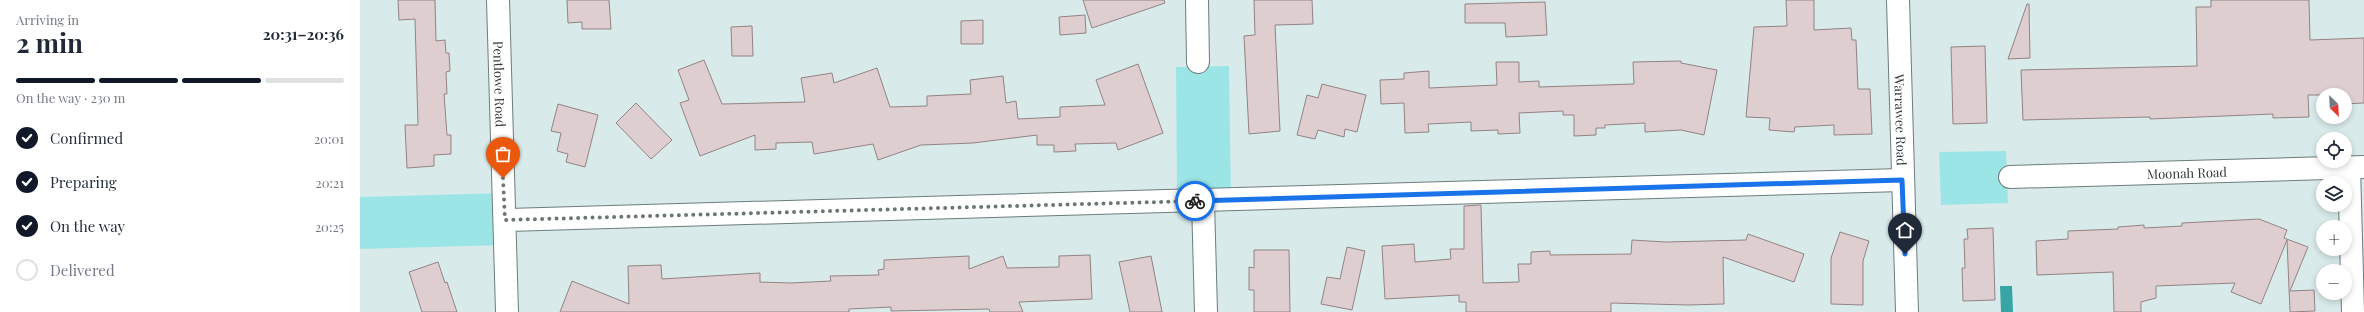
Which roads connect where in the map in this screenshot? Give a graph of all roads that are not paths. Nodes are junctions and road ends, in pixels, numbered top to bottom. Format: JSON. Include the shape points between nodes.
{"nodes":[{"id":1,"x":498,"y":0,"type":"edge"},
{"id":2,"x":1197,"y":0,"type":"edge"},
{"id":3,"x":1898,"y":0,"type":"edge"},
{"id":4,"x":1198,"y":62,"type":"dead end"},
{"id":5,"x":2356,"y":167,"type":"edge"},
{"id":6,"x":2010,"y":177,"type":"dead end"},
{"id":7,"x":1902,"y":180,"type":"junction"},
{"id":8,"x":1203,"y":200,"type":"junction"},
{"id":9,"x":505,"y":220,"type":"junction"},
{"id":10,"x":507,"y":312,"type":"edge"},
{"id":11,"x":1206,"y":312,"type":"edge"},
{"id":12,"x":1907,"y":312,"type":"edge"},
{"id":13,"x":2353,"y":312,"type":"edge"}],
"edges":[{"from":1,"to":9,"type":"street","name":"Pentlowe Road"},
{"from":2,"to":4,"type":"street"},
{"from":3,"to":7,"type":"street","name":"Warrawee Road"},
{"from":5,"to":6,"type":"street","name":"Moonah Road"},
{"from":5,"to":13,"type":"street"},
{"from":7,"to":8,"type":"street"},
{"from":7,"to":12,"type":"street","name":"Warrawee Road"},
{"from":8,"to":9,"type":"street"},
{"from":8,"to":11,"type":"street"},
{"from":9,"to":10,"type":"street","name":"Pentlowe Road"}]}
